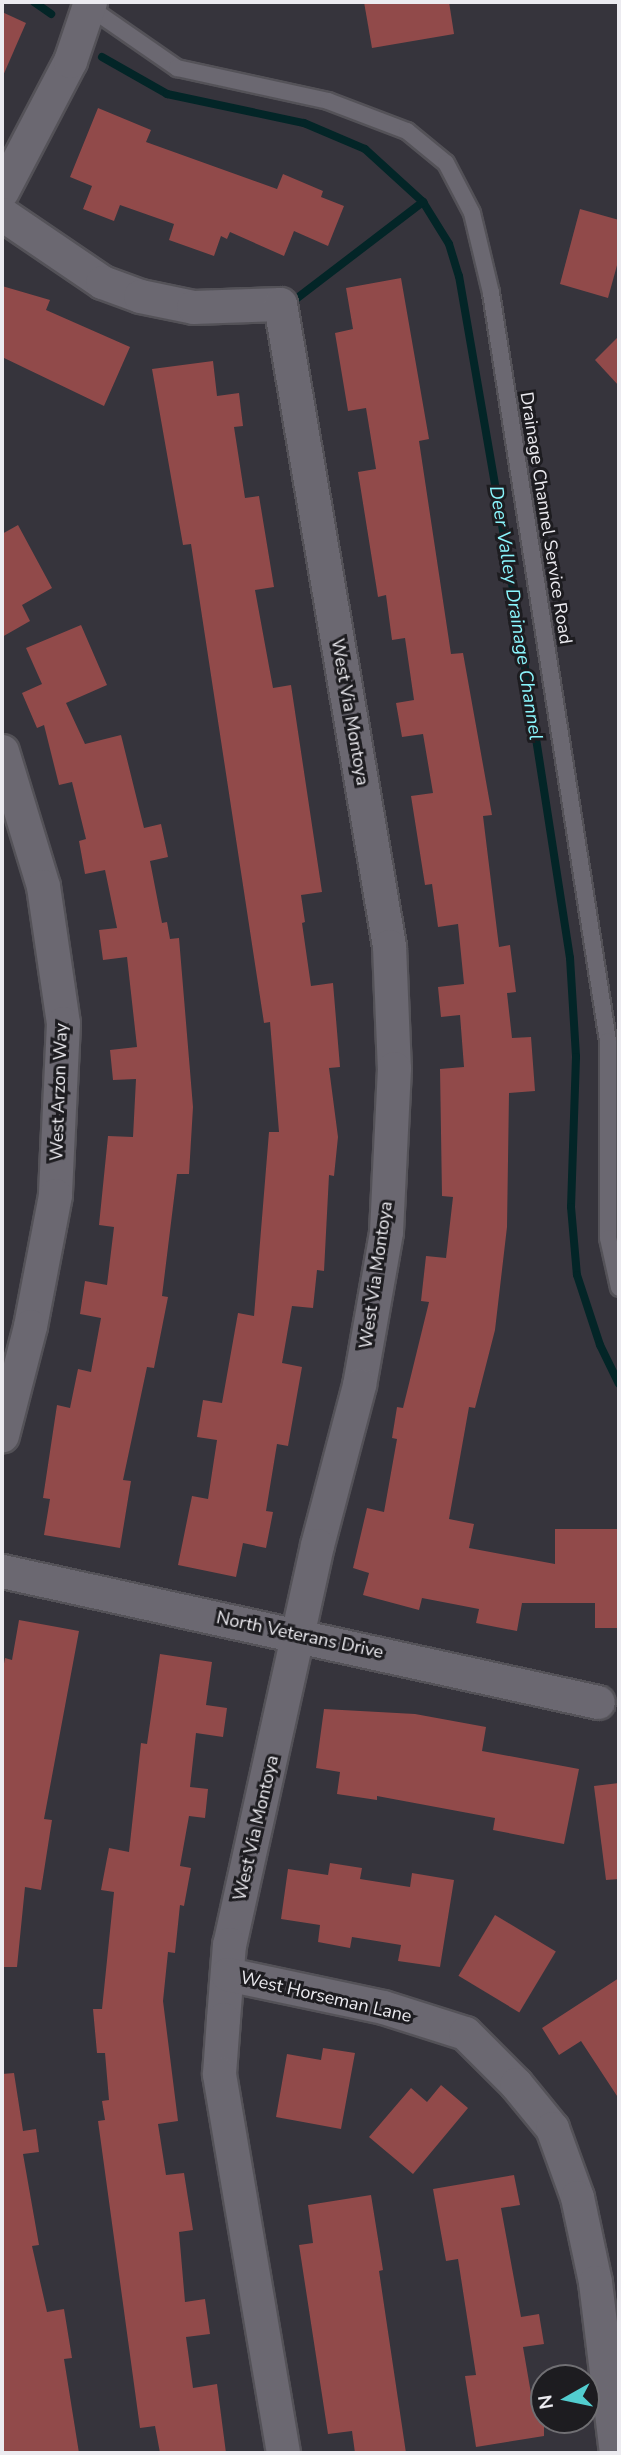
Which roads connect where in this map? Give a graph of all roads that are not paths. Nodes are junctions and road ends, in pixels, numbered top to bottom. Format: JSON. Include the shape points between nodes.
{"nodes":[{"id":1,"x":87,"y":3,"type":"edge"},
{"id":2,"x":2,"y":191,"type":"edge"},
{"id":3,"x":2,"y":214,"type":"edge"},
{"id":4,"x":2,"y":751,"type":"edge"},
{"id":5,"x":619,"y":1288,"type":"edge"},
{"id":6,"x":2,"y":1435,"type":"edge"},
{"id":7,"x":2,"y":1571,"type":"edge"},
{"id":8,"x":300,"y":1635,"type":"junction"},
{"id":9,"x":598,"y":1702,"type":"dead end"},
{"id":10,"x":227,"y":1975,"type":"junction"},
{"id":11,"x":283,"y":2453,"type":"edge"},
{"id":12,"x":616,"y":2453,"type":"edge"}],
"edges":[{"from":1,"to":2,"type":"street","via":[[70,61]]},
{"from":1,"to":5,"type":"lane","name":"Drainage Channel Service Road","via":[[177,68],[328,101],[407,131],[446,163],[472,213],[491,293],[608,1041],[608,1238]]},
{"from":3,"to":8,"type":"street","name":"West Via Montoya","via":[[102,282],[140,296],[193,307],[280,304],[389,946],[394,1068],[386,1232],[359,1385],[317,1545]]},
{"from":4,"to":6,"type":"street","name":"West Arzon Way","via":[[43,886],[63,1023],[55,1195],[30,1326]]},
{"from":7,"to":8,"type":"street","name":"North Veterans Drive"},
{"from":8,"to":9,"type":"street","name":"North Veterans Drive"},
{"from":8,"to":10,"type":"street","name":"West Via Montoya","via":[[229,1944]]},
{"from":10,"to":11,"type":"street","name":"West Via Montoya","via":[[219,2074]]},
{"from":10,"to":12,"type":"street","name":"West Horseman Lane","via":[[383,2007],[465,2033],[552,2128],[577,2197],[595,2283]]}]}
